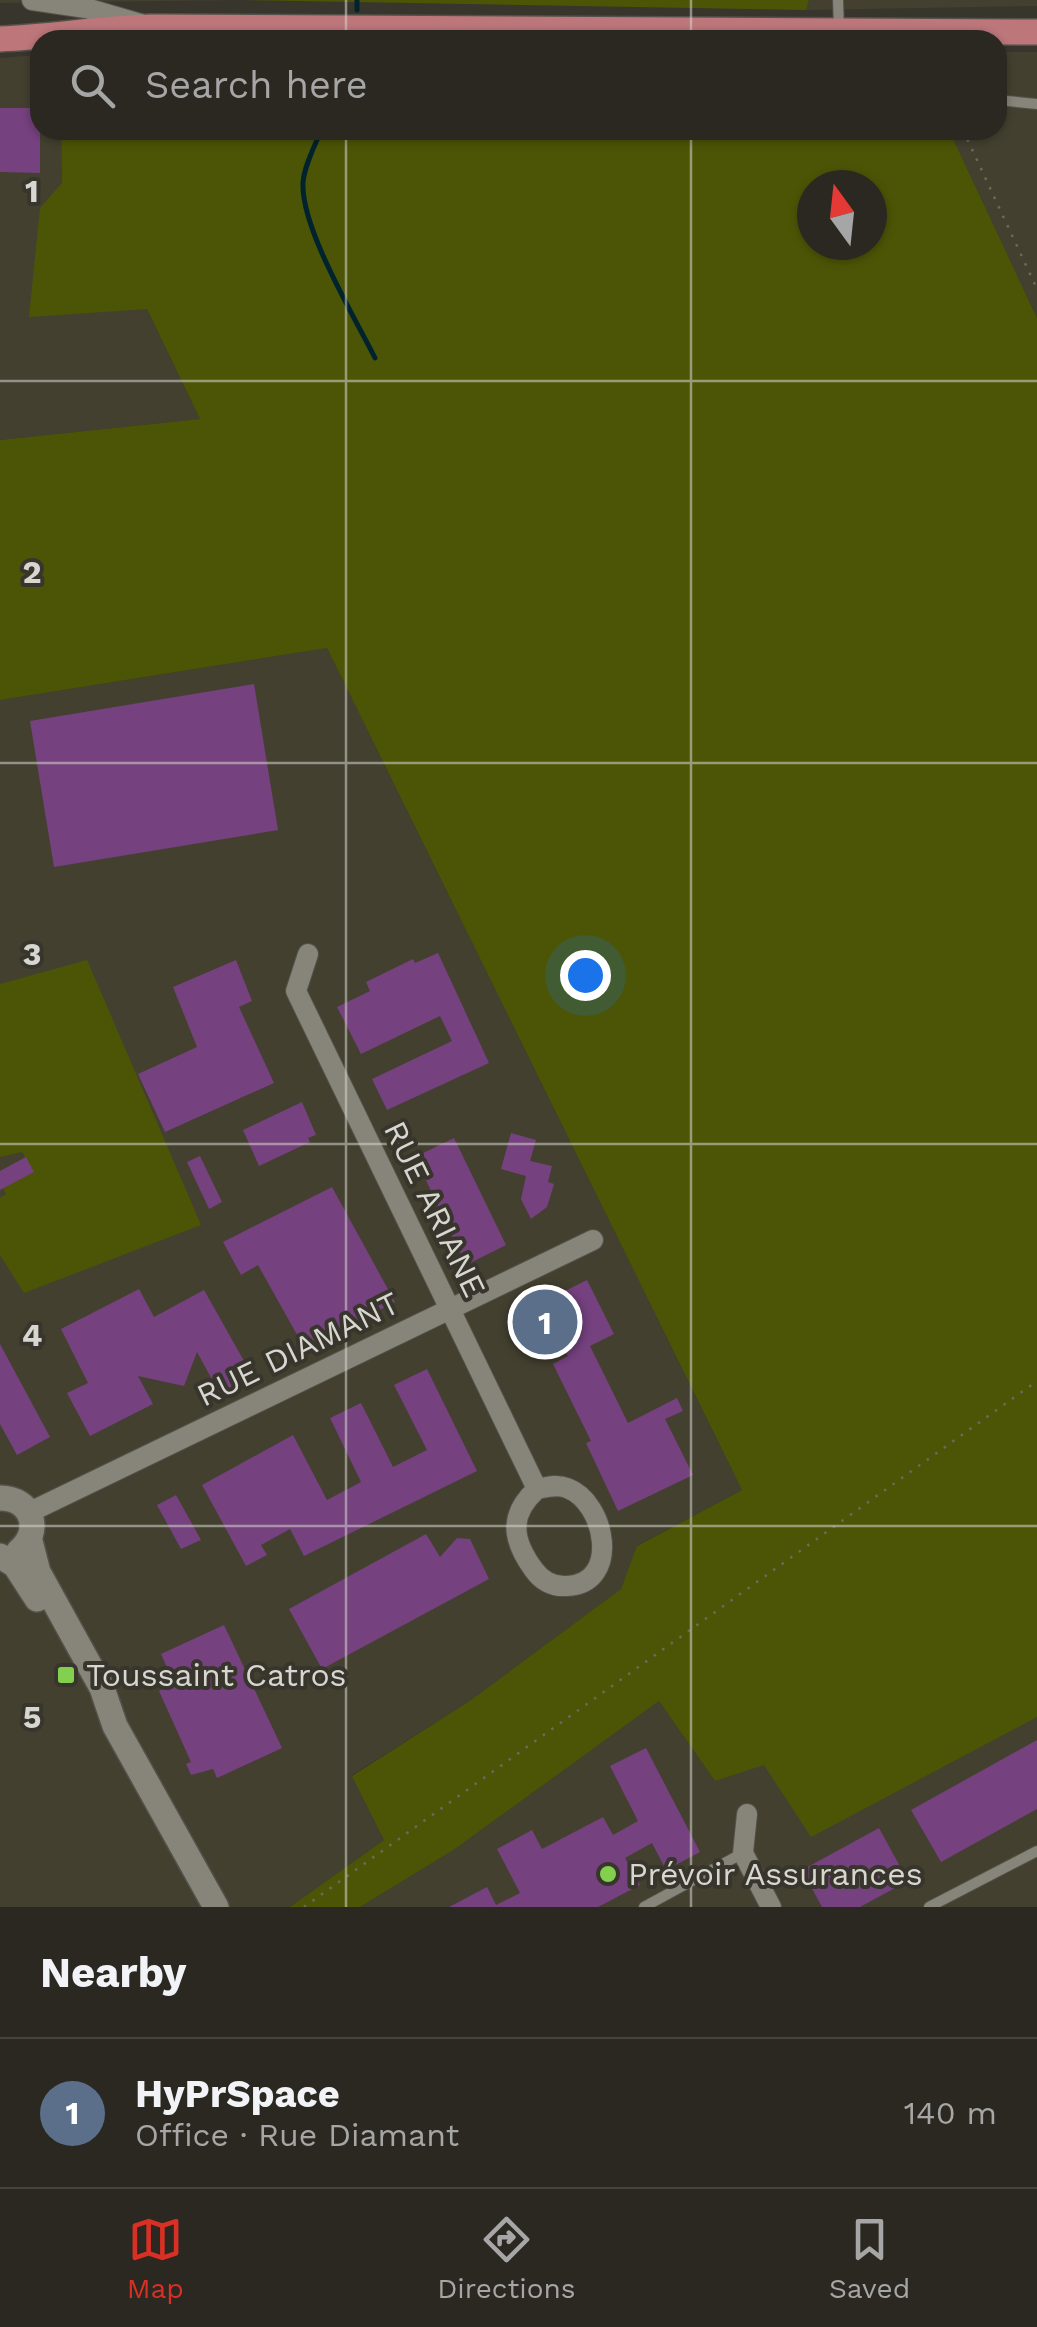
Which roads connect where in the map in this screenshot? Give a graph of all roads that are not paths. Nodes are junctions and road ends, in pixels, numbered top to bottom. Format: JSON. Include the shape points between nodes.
{"nodes":[{"id":1,"x":32,"y":0,"type":"edge"},
{"id":2,"x":838,"y":0,"type":"edge"},
{"id":3,"x":0,"y":22,"type":"edge"},
{"id":4,"x":152,"y":27,"type":"junction"},
{"id":5,"x":92,"y":28,"type":"junction"},
{"id":6,"x":84,"y":30,"type":"edge"},
{"id":7,"x":667,"y":30,"type":"edge"},
{"id":8,"x":839,"y":30,"type":"edge"},
{"id":9,"x":1037,"y":32,"type":"edge"},
{"id":10,"x":1007,"y":33,"type":"edge"},
{"id":11,"x":30,"y":38,"type":"edge"},
{"id":12,"x":0,"y":39,"type":"edge"},
{"id":13,"x":1007,"y":101,"type":"edge"},
{"id":14,"x":1037,"y":104,"type":"edge"},
{"id":15,"x":308,"y":954,"type":"dead end"},
{"id":16,"x":593,"y":1240,"type":"dead end"},
{"id":17,"x":450,"y":1309,"type":"junction"},
{"id":18,"x":537,"y":1489,"type":"junction"},
{"id":19,"x":2,"y":1496,"type":"edge"},
{"id":20,"x":30,"y":1512,"type":"junction"},
{"id":21,"x":30,"y":1540,"type":"junction"},
{"id":22,"x":0,"y":1556,"type":"edge"},
{"id":23,"x":116,"y":1726,"type":"junction"},
{"id":24,"x":747,"y":1814,"type":"dead end"},
{"id":25,"x":1037,"y":1851,"type":"edge"},
{"id":26,"x":742,"y":1854,"type":"junction"},
{"id":27,"x":216,"y":1907,"type":"edge"},
{"id":28,"x":644,"y":1907,"type":"edge"},
{"id":29,"x":771,"y":1907,"type":"edge"},
{"id":30,"x":929,"y":1907,"type":"edge"}],
"edges":[{"from":1,"to":4,"type":"street"},
{"from":2,"to":8,"type":"lane"},
{"from":3,"to":5,"type":"main road"},
{"from":4,"to":5,"type":"main road"},
{"from":4,"to":7,"type":"main road"},
{"from":5,"to":6,"type":"main road"},
{"from":9,"to":10,"type":"main road"},
{"from":11,"to":12,"type":"main road"},
{"from":13,"to":14,"type":"lane"},
{"from":15,"to":17,"type":"street","name":"RUE ARIANE","via":[[296,990]]},
{"from":16,"to":17,"type":"street","name":"RUE DIAMANT"},
{"from":17,"to":18,"type":"street","name":"RUE ARIANE"},
{"from":17,"to":20,"type":"street","name":"RUE DIAMANT"},
{"from":18,"to":18,"type":"street","via":[[554,1486],[577,1494],[600,1530],[601,1563],[574,1586],[550,1584],[530,1565],[516,1534],[522,1503]]},
{"from":19,"to":20,"type":"street"},
{"from":20,"to":21,"type":"street"},
{"from":21,"to":22,"type":"street","via":[[17,1553]]},
{"from":21,"to":23,"type":"street","via":[[38,1572]]},
{"from":22,"to":23,"type":"street","via":[[26,1579],[87,1691]]},
{"from":23,"to":27,"type":"street"},
{"from":24,"to":26,"type":"street"},
{"from":25,"to":30,"type":"lane"},
{"from":26,"to":28,"type":"lane"},
{"from":26,"to":29,"type":"street"}]}
